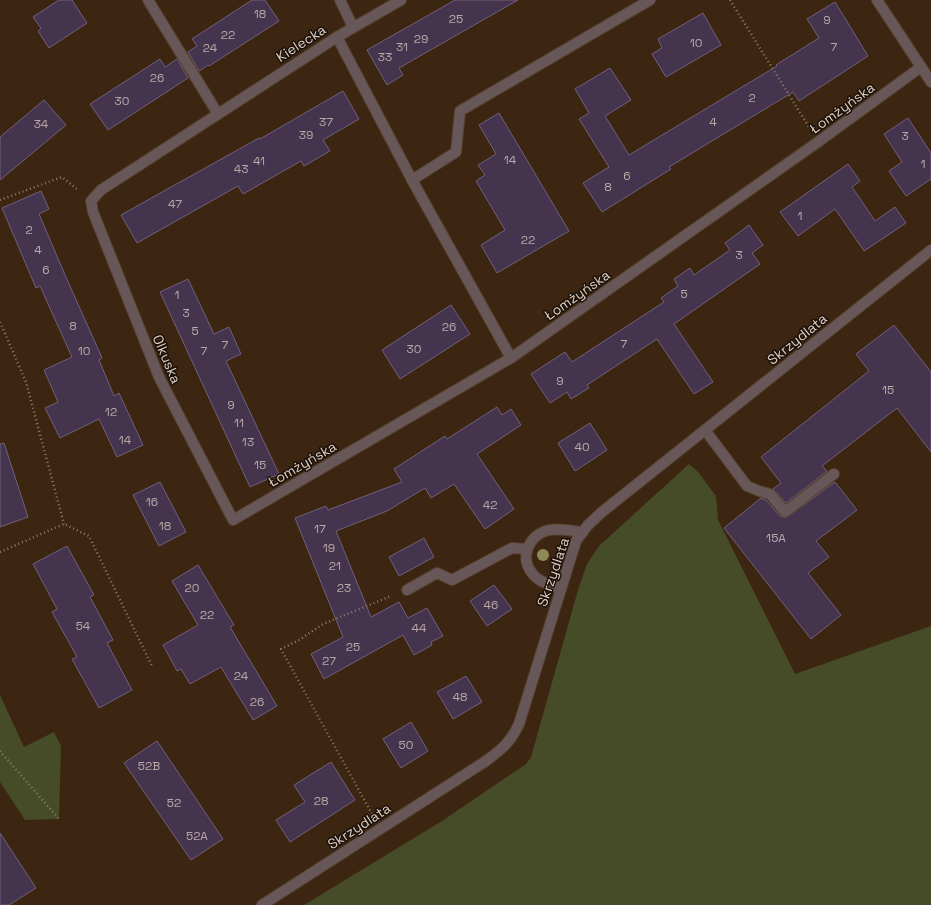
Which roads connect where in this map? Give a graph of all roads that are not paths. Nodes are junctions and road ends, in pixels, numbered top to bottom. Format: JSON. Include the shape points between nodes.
{"nodes":[{"id":1,"x":148,"y":0,"type":"edge"},
{"id":2,"x":340,"y":0,"type":"edge"},
{"id":3,"x":401,"y":0,"type":"edge"},
{"id":4,"x":650,"y":0,"type":"edge"},
{"id":5,"x":878,"y":0,"type":"edge"},
{"id":6,"x":353,"y":27,"type":"junction"},
{"id":7,"x":337,"y":37,"type":"junction"},
{"id":8,"x":921,"y":67,"type":"junction"},
{"id":9,"x":931,"y":82,"type":"edge"},
{"id":10,"x":218,"y":114,"type":"junction"},
{"id":11,"x":412,"y":180,"type":"junction"},
{"id":12,"x":91,"y":201,"type":"joint"},
{"id":13,"x":930,"y":253,"type":"edge"},
{"id":14,"x":511,"y":358,"type":"junction"},
{"id":15,"x":705,"y":430,"type":"junction"},
{"id":16,"x":834,"y":474,"type":"dead end"},
{"id":17,"x":233,"y":520,"type":"joint"},
{"id":18,"x":583,"y":532,"type":"junction"},
{"id":19,"x":527,"y":549,"type":"junction"},
{"id":20,"x":561,"y":589,"type":"junction"},
{"id":21,"x":407,"y":590,"type":"road end"},
{"id":22,"x":262,"y":905,"type":"edge"}],
"edges":[{"from":1,"to":10,"type":"street"},
{"from":2,"to":6,"type":"street"},
{"from":3,"to":6,"type":"street","name":"Kielecka"},
{"from":4,"to":11,"type":"street","via":[[460,111],[456,152]]},
{"from":5,"to":8,"type":"street"},
{"from":6,"to":7,"type":"street","name":"Kielecka"},
{"from":7,"to":10,"type":"street","name":"Kielecka"},
{"from":7,"to":11,"type":"street"},
{"from":8,"to":9,"type":"street"},
{"from":8,"to":14,"type":"street","name":"Łomżyńska"},
{"from":10,"to":12,"type":"street","name":"Kielecka","via":[[101,190]]},
{"from":11,"to":14,"type":"street"},
{"from":12,"to":17,"type":"street","name":"Olkuska","via":[[93,212],[159,377]]},
{"from":13,"to":15,"type":"street","name":"Skrzydlata"},
{"from":14,"to":17,"type":"street","name":"Łomżyńska"},
{"from":15,"to":16,"type":"street","via":[[747,486],[770,494],[785,512]]},
{"from":15,"to":18,"type":"street","name":"Skrzydlata","via":[[602,512]]},
{"from":18,"to":19,"type":"street","via":[[549,530],[533,538]]},
{"from":18,"to":20,"type":"street","name":"Skrzydlata","via":[[576,541]]},
{"from":19,"to":20,"type":"street","via":[[526,562],[531,572],[540,580]]},
{"from":19,"to":21,"type":"street","via":[[512,548],[452,580],[437,573]]},
{"from":20,"to":22,"type":"street","name":"Skrzydlata","via":[[519,724],[505,746],[486,762]]}]}
